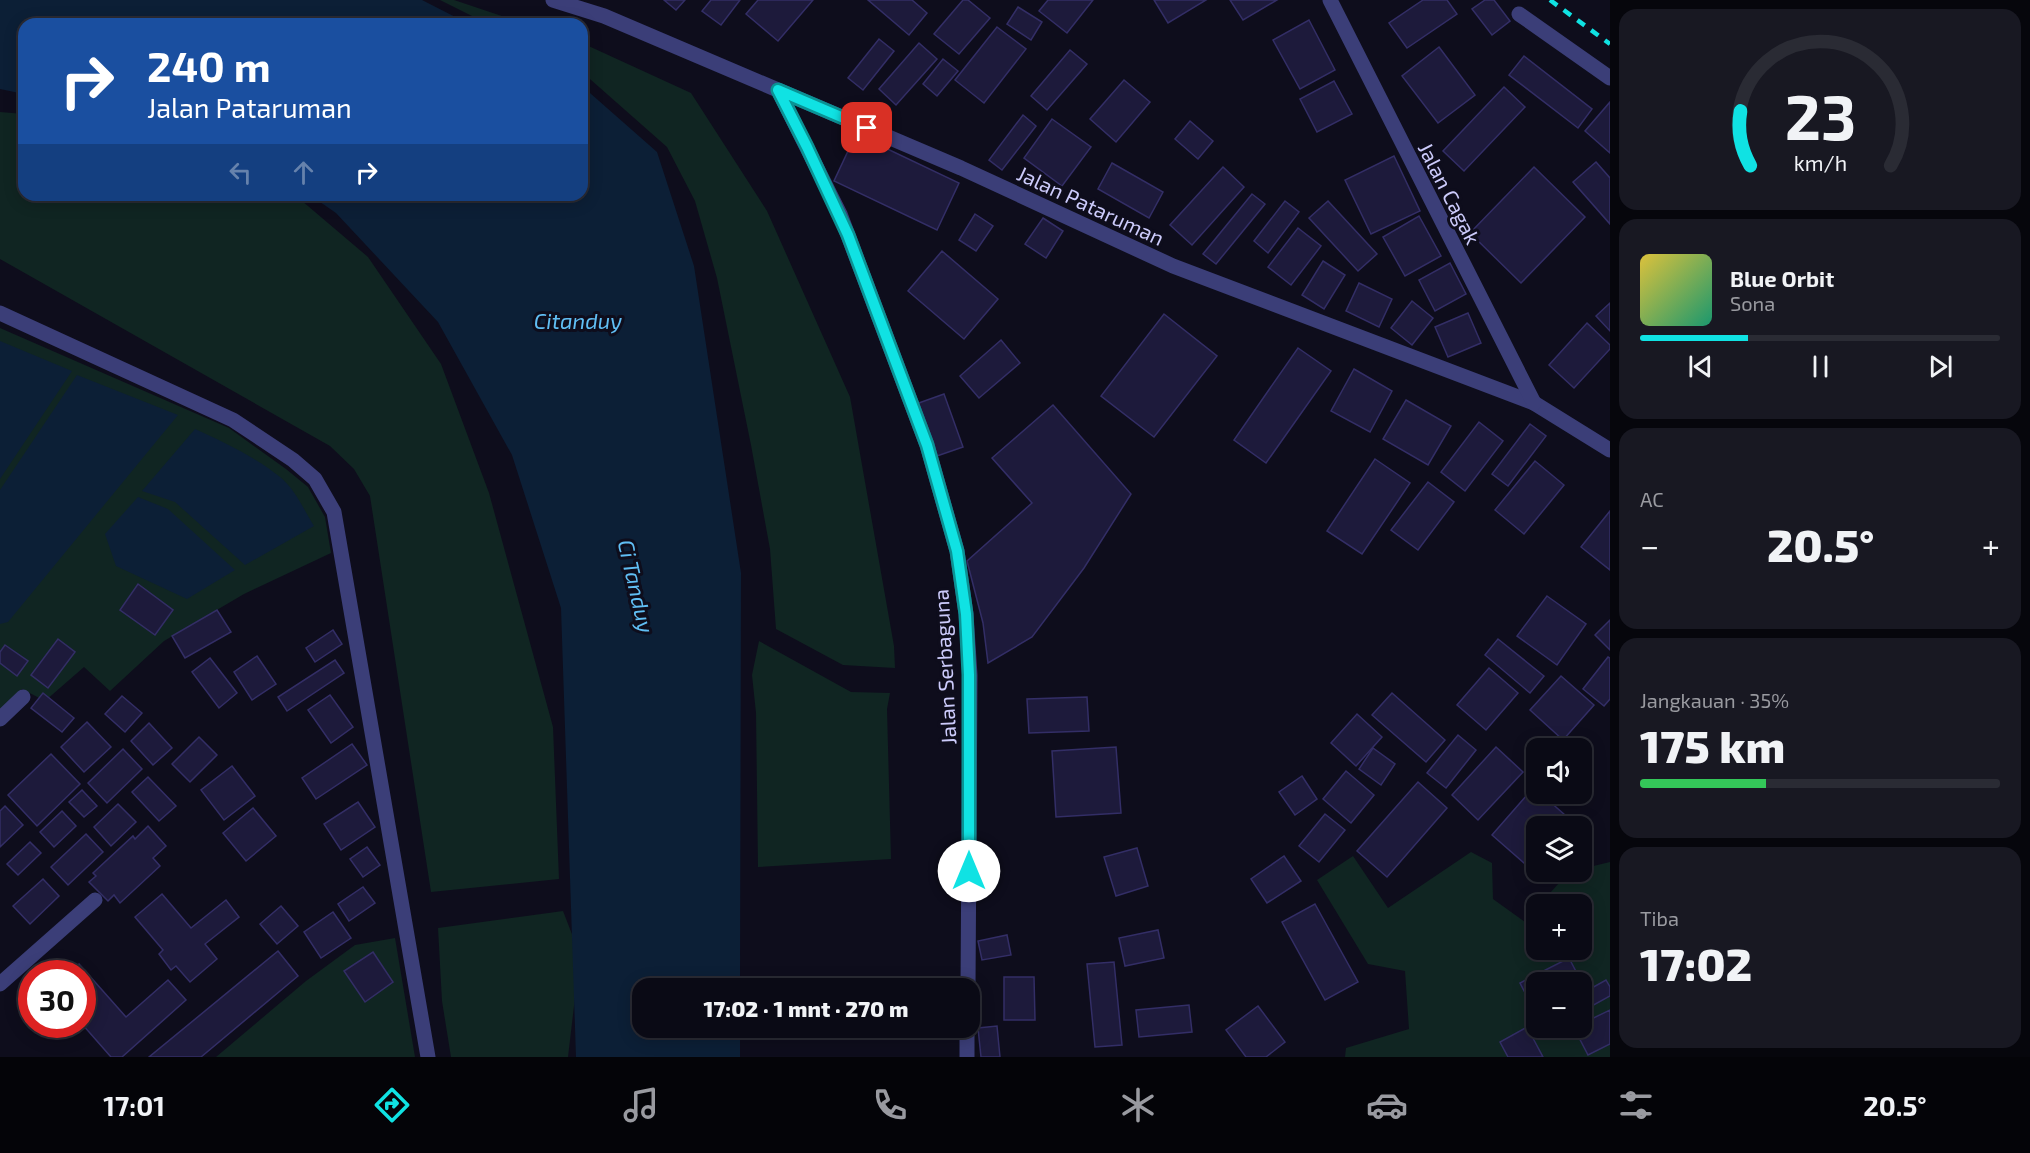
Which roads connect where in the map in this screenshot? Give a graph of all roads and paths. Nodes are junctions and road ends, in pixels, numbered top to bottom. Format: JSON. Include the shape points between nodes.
{"nodes":[{"id":1,"x":553,"y":0,"type":"edge"},
{"id":2,"x":1330,"y":0,"type":"edge"},
{"id":3,"x":1520,"y":14,"type":"dead end"},
{"id":4,"x":1610,"y":78,"type":"edge"},
{"id":5,"x":778,"y":90,"type":"junction"},
{"id":6,"x":0,"y":313,"type":"edge"},
{"id":7,"x":1534,"y":403,"type":"junction"},
{"id":8,"x":1610,"y":450,"type":"edge"},
{"id":9,"x":23,"y":697,"type":"dead end"},
{"id":10,"x":0,"y":719,"type":"edge"},
{"id":11,"x":95,"y":900,"type":"dead end"},
{"id":12,"x":968,"y":978,"type":"edge"},
{"id":13,"x":0,"y":984,"type":"edge"},
{"id":14,"x":967,"y":1038,"type":"edge"},
{"id":15,"x":428,"y":1057,"type":"edge"},
{"id":16,"x":967,"y":1057,"type":"edge"}],
"edges":[{"from":1,"to":5,"type":"street","name":"Jalan Pataruman","via":[[604,16]]},
{"from":2,"to":7,"type":"street","name":"Jalan Cagak"},
{"from":3,"to":4,"type":"street"},
{"from":5,"to":7,"type":"street","name":"Jalan Pataruman","via":[[962,168],[1173,266]]},
{"from":5,"to":12,"type":"street","name":"Jalan Serbaguna","via":[[844,225],[927,445],[957,551],[969,675]]},
{"from":6,"to":15,"type":"street","via":[[233,420],[315,479],[334,512]]},
{"from":7,"to":8,"type":"street","name":"Jalan Pataruman"},
{"from":9,"to":10,"type":"street"},
{"from":11,"to":13,"type":"street"},
{"from":14,"to":16,"type":"street"}]}
